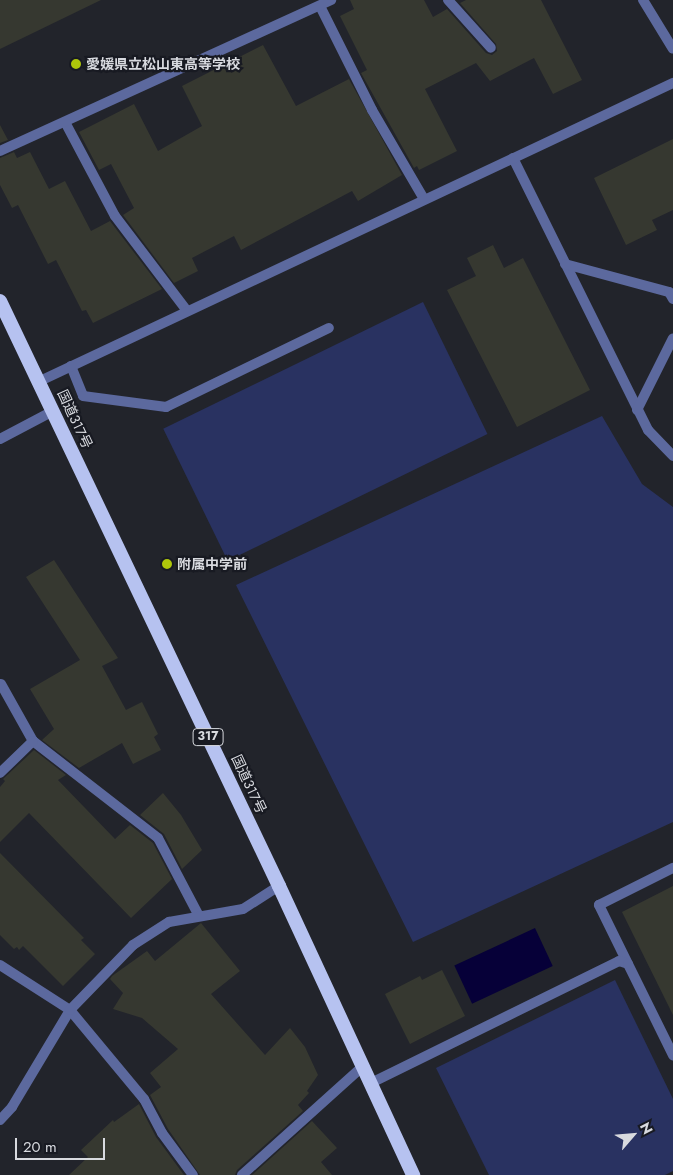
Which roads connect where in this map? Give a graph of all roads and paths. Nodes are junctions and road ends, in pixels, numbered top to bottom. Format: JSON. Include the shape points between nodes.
{"nodes":[{"id":1,"x":332,"y":0,"type":"edge"},
{"id":2,"x":448,"y":0,"type":"edge"},
{"id":3,"x":644,"y":0,"type":"edge"},
{"id":4,"x":320,"y":6,"type":"junction"},
{"id":5,"x":492,"y":48,"type":"dead end"},
{"id":6,"x":673,"y":49,"type":"edge"},
{"id":7,"x":673,"y":83,"type":"edge"},
{"id":8,"x":66,"y":122,"type":"junction"},
{"id":9,"x":0,"y":151,"type":"edge"},
{"id":10,"x":513,"y":158,"type":"junction"},
{"id":11,"x":424,"y":199,"type":"junction"},
{"id":12,"x":565,"y":264,"type":"junction"},
{"id":13,"x":673,"y":299,"type":"edge"},
{"id":14,"x":0,"y":301,"type":"edge"},
{"id":15,"x":187,"y":311,"type":"junction"},
{"id":16,"x":329,"y":328,"type":"dead end"},
{"id":17,"x":673,"y":338,"type":"edge"},
{"id":18,"x":71,"y":366,"type":"junction"},
{"id":19,"x":40,"y":381,"type":"junction"},
{"id":20,"x":53,"y":410,"type":"junction"},
{"id":21,"x":637,"y":410,"type":"junction"},
{"id":22,"x":0,"y":439,"type":"edge"},
{"id":23,"x":673,"y":456,"type":"edge"},
{"id":24,"x":1,"y":684,"type":"edge"},
{"id":25,"x":33,"y":741,"type":"junction"},
{"id":26,"x":0,"y":773,"type":"edge"},
{"id":27,"x":673,"y":868,"type":"edge"},
{"id":28,"x":279,"y":886,"type":"junction"},
{"id":29,"x":199,"y":916,"type":"junction"},
{"id":30,"x":628,"y":964,"type":"junction"},
{"id":31,"x":0,"y":965,"type":"edge"},
{"id":32,"x":70,"y":1010,"type":"junction"},
{"id":33,"x":673,"y":1055,"type":"edge"},
{"id":34,"x":363,"y":1066,"type":"junction"},
{"id":35,"x":371,"y":1083,"type":"junction"},
{"id":36,"x":0,"y":1120,"type":"edge"},
{"id":37,"x":193,"y":1175,"type":"edge"},
{"id":38,"x":242,"y":1175,"type":"edge"},
{"id":39,"x":413,"y":1175,"type":"edge"}],
"edges":[{"from":1,"to":4,"type":"street"},
{"from":2,"to":5,"type":"street"},
{"from":3,"to":6,"type":"street"},
{"from":4,"to":8,"type":"street"},
{"from":4,"to":11,"type":"street","via":[[372,110]]},
{"from":7,"to":10,"type":"street"},
{"from":8,"to":9,"type":"street"},
{"from":8,"to":15,"type":"street","via":[[115,216]]},
{"from":10,"to":11,"type":"street"},
{"from":10,"to":12,"type":"street"},
{"from":11,"to":15,"type":"street"},
{"from":12,"to":13,"type":"street","via":[[669,292]]},
{"from":12,"to":21,"type":"street"},
{"from":14,"to":19,"type":"highway","name":"国道317号","number":"317"},
{"from":15,"to":18,"type":"street"},
{"from":16,"to":18,"type":"street","via":[[166,407],[83,396]]},
{"from":17,"to":21,"type":"street"},
{"from":18,"to":19,"type":"street"},
{"from":19,"to":20,"type":"highway","name":"国道317号","number":"317"},
{"from":20,"to":22,"type":"street"},
{"from":20,"to":28,"type":"highway","name":"国道317号","number":"317"},
{"from":21,"to":23,"type":"street","via":[[648,430]]},
{"from":24,"to":25,"type":"street"},
{"from":25,"to":26,"type":"street"},
{"from":25,"to":29,"type":"street","via":[[158,838]]},
{"from":27,"to":30,"type":"street","via":[[599,905]]},
{"from":28,"to":29,"type":"street","via":[[243,909]]},
{"from":28,"to":34,"type":"highway","name":"国道317号","number":"317"},
{"from":29,"to":32,"type":"street","via":[[169,922],[133,945]]},
{"from":30,"to":33,"type":"street"},
{"from":30,"to":35,"type":"street","via":[[619,962]]},
{"from":31,"to":32,"type":"street"},
{"from":32,"to":36,"type":"street","via":[[12,1107]]},
{"from":32,"to":37,"type":"street","via":[[144,1099],[162,1133]]},
{"from":34,"to":35,"type":"highway","name":"国道317号","number":"317"},
{"from":34,"to":38,"type":"street"},
{"from":35,"to":39,"type":"highway","name":"国道317号","number":"317"}]}
